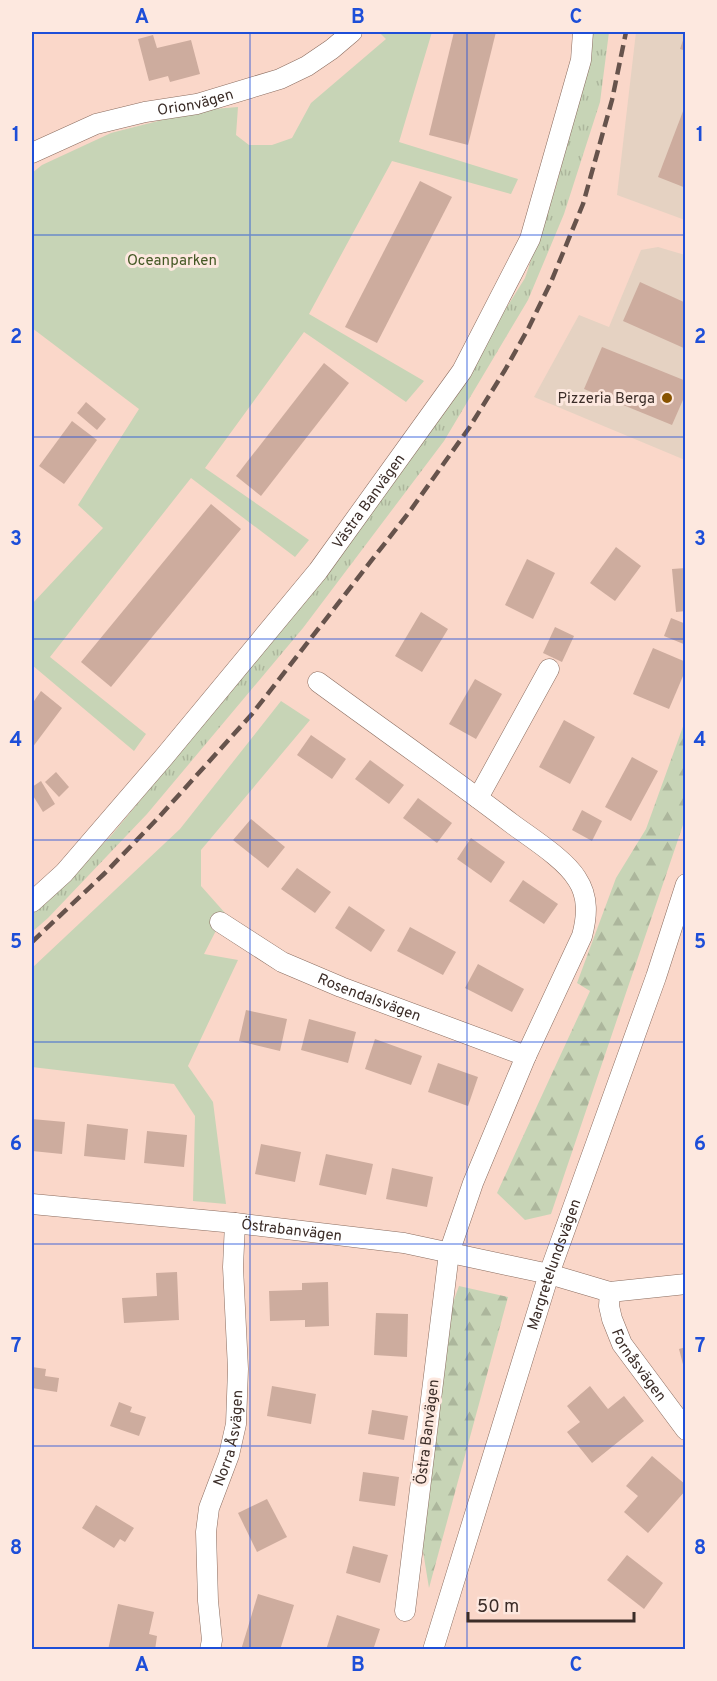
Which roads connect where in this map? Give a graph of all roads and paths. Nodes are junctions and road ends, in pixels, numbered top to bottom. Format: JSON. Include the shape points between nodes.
{"nodes":[{"id":1,"x":352,"y":32,"type":"edge"},
{"id":2,"x":583,"y":32,"type":"edge"},
{"id":3,"x":32,"y":153,"type":"edge"},
{"id":4,"x":549,"y":669,"type":"dead end"},
{"id":5,"x":318,"y":682,"type":"dead end"},
{"id":6,"x":478,"y":798,"type":"junction"},
{"id":7,"x":686,"y":884,"type":"edge"},
{"id":8,"x":32,"y":902,"type":"edge"},
{"id":9,"x":220,"y":922,"type":"dead end"},
{"id":10,"x":526,"y":1056,"type":"junction"},
{"id":11,"x":32,"y":1204,"type":"edge"},
{"id":12,"x":235,"y":1223,"type":"junction"},
{"id":13,"x":448,"y":1253,"type":"junction"},
{"id":14,"x":549,"y":1274,"type":"junction"},
{"id":15,"x":686,"y":1284,"type":"edge"},
{"id":16,"x":610,"y":1292,"type":"junction"},
{"id":17,"x":686,"y":1430,"type":"edge"},
{"id":18,"x":405,"y":1611,"type":"dead end"},
{"id":19,"x":210,"y":1650,"type":"edge"},
{"id":20,"x":433,"y":1650,"type":"edge"}],
"edges":[{"from":1,"to":3,"type":"street","name":"Orionvägen","via":[[307,66],[280,79],[197,104],[96,124]]},
{"from":2,"to":8,"type":"street","name":"Västra Banvägen","via":[[581,60],[530,239],[462,371],[318,571],[64,873]]},
{"from":4,"to":6,"type":"street"},
{"from":5,"to":6,"type":"street"},
{"from":6,"to":10,"type":"street","via":[[563,863],[579,881],[586,902],[582,936]]},
{"from":7,"to":14,"type":"street","name":"Margretelundsvägen"},
{"from":9,"to":10,"type":"street","name":"Rosendalsvägen","via":[[282,962]]},
{"from":10,"to":13,"type":"street"},
{"from":11,"to":12,"type":"street","name":"Östrabanvägen"},
{"from":12,"to":13,"type":"street","name":"Östrabanvägen","via":[[404,1243]]},
{"from":12,"to":19,"type":"street","name":"Norra Åsvägen","via":[[236,1424],[206,1532]]},
{"from":13,"to":14,"type":"street","name":"Östrabanvägen"},
{"from":13,"to":18,"type":"street","name":"Östra Banvägen"},
{"from":14,"to":16,"type":"street","name":"Östrabanvägen"},
{"from":14,"to":20,"type":"street","name":"Margretelundsvägen"},
{"from":15,"to":16,"type":"street"},
{"from":16,"to":17,"type":"street","name":"Fornåsvägen","via":[[609,1306],[622,1344]]}]}
